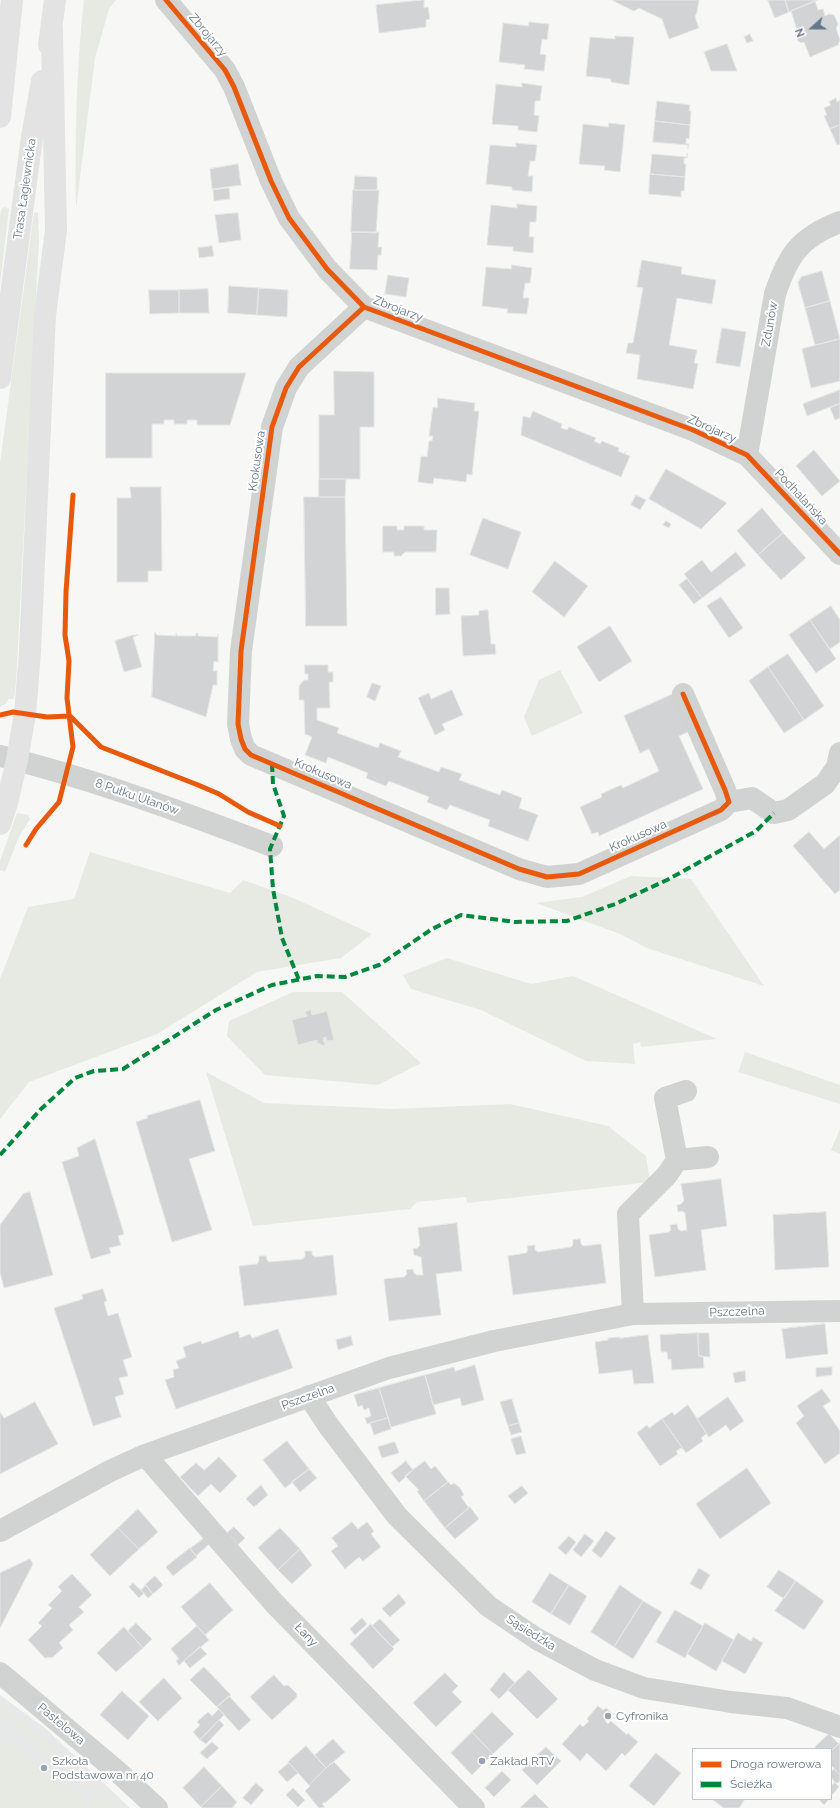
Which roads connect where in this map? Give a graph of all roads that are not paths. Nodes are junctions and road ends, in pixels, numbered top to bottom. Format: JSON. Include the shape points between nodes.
{"nodes":[{"id":1,"x":8,"y":0,"type":"edge"},
{"id":2,"x":12,"y":0,"type":"edge"},
{"id":3,"x":55,"y":0,"type":"edge"},
{"id":4,"x":166,"y":0,"type":"edge"},
{"id":5,"x":0,"y":25,"type":"edge"},
{"id":6,"x":52,"y":30,"type":"junction"},
{"id":7,"x":0,"y":118,"type":"edge"},
{"id":8,"x":840,"y":222,"type":"edge"},
{"id":9,"x":364,"y":307,"type":"junction"},
{"id":10,"x":0,"y":378,"type":"edge"},
{"id":11,"x":746,"y":455,"type":"junction"},
{"id":12,"x":840,"y":554,"type":"edge"},
{"id":13,"x":683,"y":694,"type":"dead end"},
{"id":14,"x":840,"y":753,"type":"edge"},
{"id":15,"x":9,"y":758,"type":"edge"},
{"id":16,"x":729,"y":802,"type":"junction"},
{"id":17,"x":0,"y":824,"type":"edge"},
{"id":18,"x":272,"y":846,"type":"dead end"},
{"id":19,"x":686,"y":1091,"type":"dead end"},
{"id":20,"x":708,"y":1157,"type":"dead end"},
{"id":21,"x":677,"y":1160,"type":"junction"},
{"id":22,"x":840,"y":1311,"type":"edge"},
{"id":23,"x":633,"y":1314,"type":"junction"},
{"id":24,"x":309,"y":1396,"type":"junction"},
{"id":25,"x":145,"y":1455,"type":"junction"},
{"id":26,"x":0,"y":1531,"type":"edge"},
{"id":27,"x":0,"y":1673,"type":"edge"},
{"id":28,"x":840,"y":1727,"type":"edge"},
{"id":29,"x":157,"y":1808,"type":"edge"},
{"id":30,"x":474,"y":1808,"type":"edge"}],
"edges":[{"from":1,"to":5,"type":"main road"},
{"from":2,"to":7,"type":"main road"},
{"from":3,"to":6,"type":"main road","name":"Trasa Łagiewnicka"},
{"from":4,"to":9,"type":"street","name":"Zbrojarzy","via":[[231,81],[271,181],[289,218],[327,269]]},
{"from":6,"to":10,"type":"main road","name":"Trasa Łagiewnicka","via":[[32,137]]},
{"from":6,"to":15,"type":"main road","via":[[55,241],[45,315],[25,714]]},
{"from":8,"to":11,"type":"street","name":"Zdunów","via":[[817,232],[799,245],[783,269],[775,294]]},
{"from":9,"to":11,"type":"street","name":"Zbrojarzy","via":[[693,430]]},
{"from":9,"to":16,"type":"street","name":"Krokusowa","via":[[299,367],[286,388],[272,427],[241,651],[238,724],[245,749],[251,755],[519,869],[547,877],[579,874],[721,810]]},
{"from":11,"to":12,"type":"street","name":"Podhalańska"},
{"from":13,"to":16,"type":"street"},
{"from":14,"to":16,"type":"street","via":[[837,767],[825,784],[788,810],[774,813],[752,798]]},
{"from":15,"to":17,"type":"main road","via":[[7,804]]},
{"from":15,"to":18,"type":"street","name":"8 Pułku Ułanów","via":[[166,806]]},
{"from":19,"to":21,"type":"street","via":[[665,1098]]},
{"from":20,"to":21,"type":"street"},
{"from":21,"to":23,"type":"street","via":[[667,1175],[628,1214]]},
{"from":22,"to":23,"type":"street","name":"Pszczelna"},
{"from":23,"to":24,"type":"street","name":"Pszczelna","via":[[494,1341],[389,1368]]},
{"from":24,"to":25,"type":"street","name":"Pszczelna"},
{"from":24,"to":28,"type":"street","name":"Sąsiedzka","via":[[397,1516],[488,1606],[537,1639],[595,1670],[644,1688],[787,1708]]},
{"from":25,"to":26,"type":"street","name":"Pszczelna","via":[[110,1471]]},
{"from":25,"to":30,"type":"street","name":"Łany","via":[[274,1603]]},
{"from":27,"to":29,"type":"street","name":"Pastelowa"}]}
